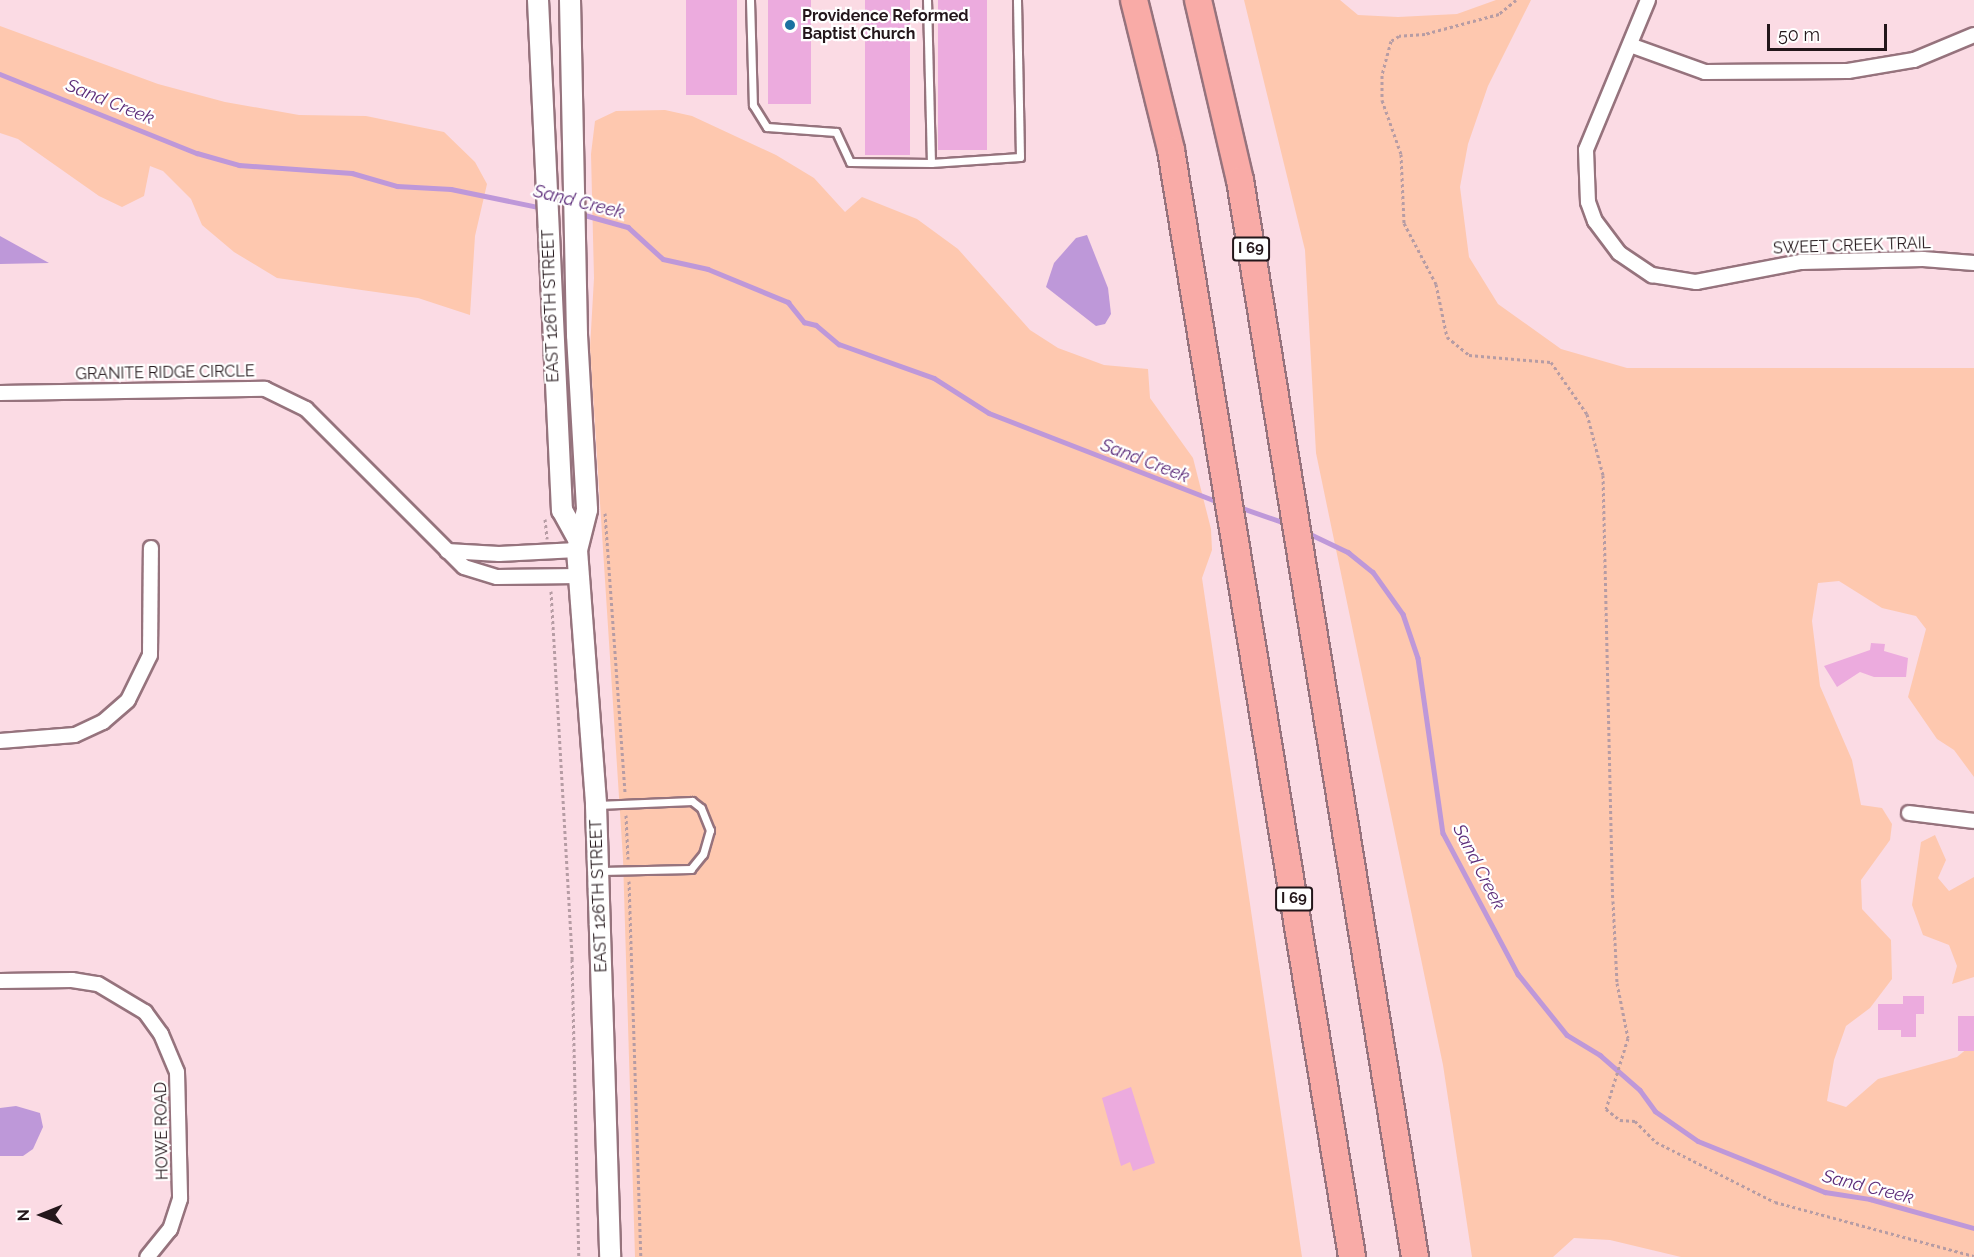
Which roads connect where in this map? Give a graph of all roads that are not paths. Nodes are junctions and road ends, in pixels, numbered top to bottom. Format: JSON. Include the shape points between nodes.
{"nodes":[{"id":1,"x":538,"y":0,"type":"edge"},
{"id":2,"x":570,"y":0,"type":"edge"},
{"id":3,"x":750,"y":0,"type":"edge"},
{"id":4,"x":927,"y":0,"type":"edge"},
{"id":5,"x":1017,"y":0,"type":"edge"},
{"id":6,"x":1134,"y":0,"type":"edge"},
{"id":7,"x":1198,"y":0,"type":"edge"},
{"id":8,"x":1648,"y":0,"type":"edge"},
{"id":9,"x":1974,"y":35,"type":"edge"},
{"id":10,"x":1630,"y":45,"type":"junction"},
{"id":11,"x":931,"y":163,"type":"junction"},
{"id":12,"x":1974,"y":263,"type":"edge"},
{"id":13,"x":0,"y":393,"type":"edge"},
{"id":14,"x":577,"y":543,"type":"junction"},
{"id":15,"x":151,"y":548,"type":"dead end"},
{"id":16,"x":447,"y":551,"type":"junction"},
{"id":17,"x":579,"y":576,"type":"junction"},
{"id":18,"x":0,"y":741,"type":"edge"},
{"id":19,"x":596,"y":805,"type":"junction"},
{"id":20,"x":1909,"y":813,"type":"dead end"},
{"id":21,"x":1974,"y":821,"type":"edge"},
{"id":22,"x":598,"y":871,"type":"junction"},
{"id":23,"x":0,"y":981,"type":"edge"},
{"id":24,"x":147,"y":1257,"type":"edge"},
{"id":25,"x":610,"y":1257,"type":"edge"},
{"id":26,"x":1352,"y":1257,"type":"edge"},
{"id":27,"x":1415,"y":1257,"type":"edge"}],
"edges":[{"from":1,"to":14,"type":"main road","name":"EAST 126TH STREET","via":[[562,510]]},
{"from":2,"to":14,"type":"main road","name":"EAST 126TH STREET","via":[[575,269],[587,510]]},
{"from":3,"to":11,"type":"lane","via":[[753,105],[767,127],[836,132],[850,162]]},
{"from":4,"to":11,"type":"lane"},
{"from":5,"to":11,"type":"lane","via":[[1020,158]]},
{"from":6,"to":26,"type":"highway","number":"I 69","via":[[1171,150]]},
{"from":7,"to":27,"type":"highway","number":"I 69","via":[[1240,180]]},
{"from":8,"to":10,"type":"street","name":"SWEET CREEK TRAIL"},
{"from":9,"to":10,"type":"street","via":[[1914,60],[1848,71],[1705,72]]},
{"from":10,"to":12,"type":"street","name":"SWEET CREEK TRAIL","via":[[1593,127],[1586,150],[1585,185],[1601,230],[1637,267],[1653,275],[1696,282],[1801,262],[1923,259]]},
{"from":13,"to":16,"type":"street","name":"GRANITE RIDGE CIRCLE","via":[[235,386],[279,394],[318,419]]},
{"from":14,"to":16,"type":"street","via":[[548,552]]},
{"from":14,"to":17,"type":"main road","name":"EAST 126TH STREET"},
{"from":15,"to":18,"type":"street","via":[[153,636],[146,671],[133,694],[90,730],[61,739]]},
{"from":16,"to":17,"type":"street","name":"GRANITE RIDGE CIRCLE","via":[[464,567],[482,574]]},
{"from":17,"to":19,"type":"main road","name":"EAST 126TH STREET"},
{"from":19,"to":22,"type":"main road","name":"EAST 126TH STREET"},
{"from":19,"to":22,"type":"lane","via":[[692,801],[701,808],[710,830],[703,854],[691,869]]},
{"from":20,"to":21,"type":"street"},
{"from":22,"to":25,"type":"main road","name":"EAST 126TH STREET"},
{"from":23,"to":24,"type":"street","name":"HOWE ROAD","via":[[72,980],[98,984],[145,1012],[161,1034],[177,1072],[180,1199],[170,1229]]}]}
